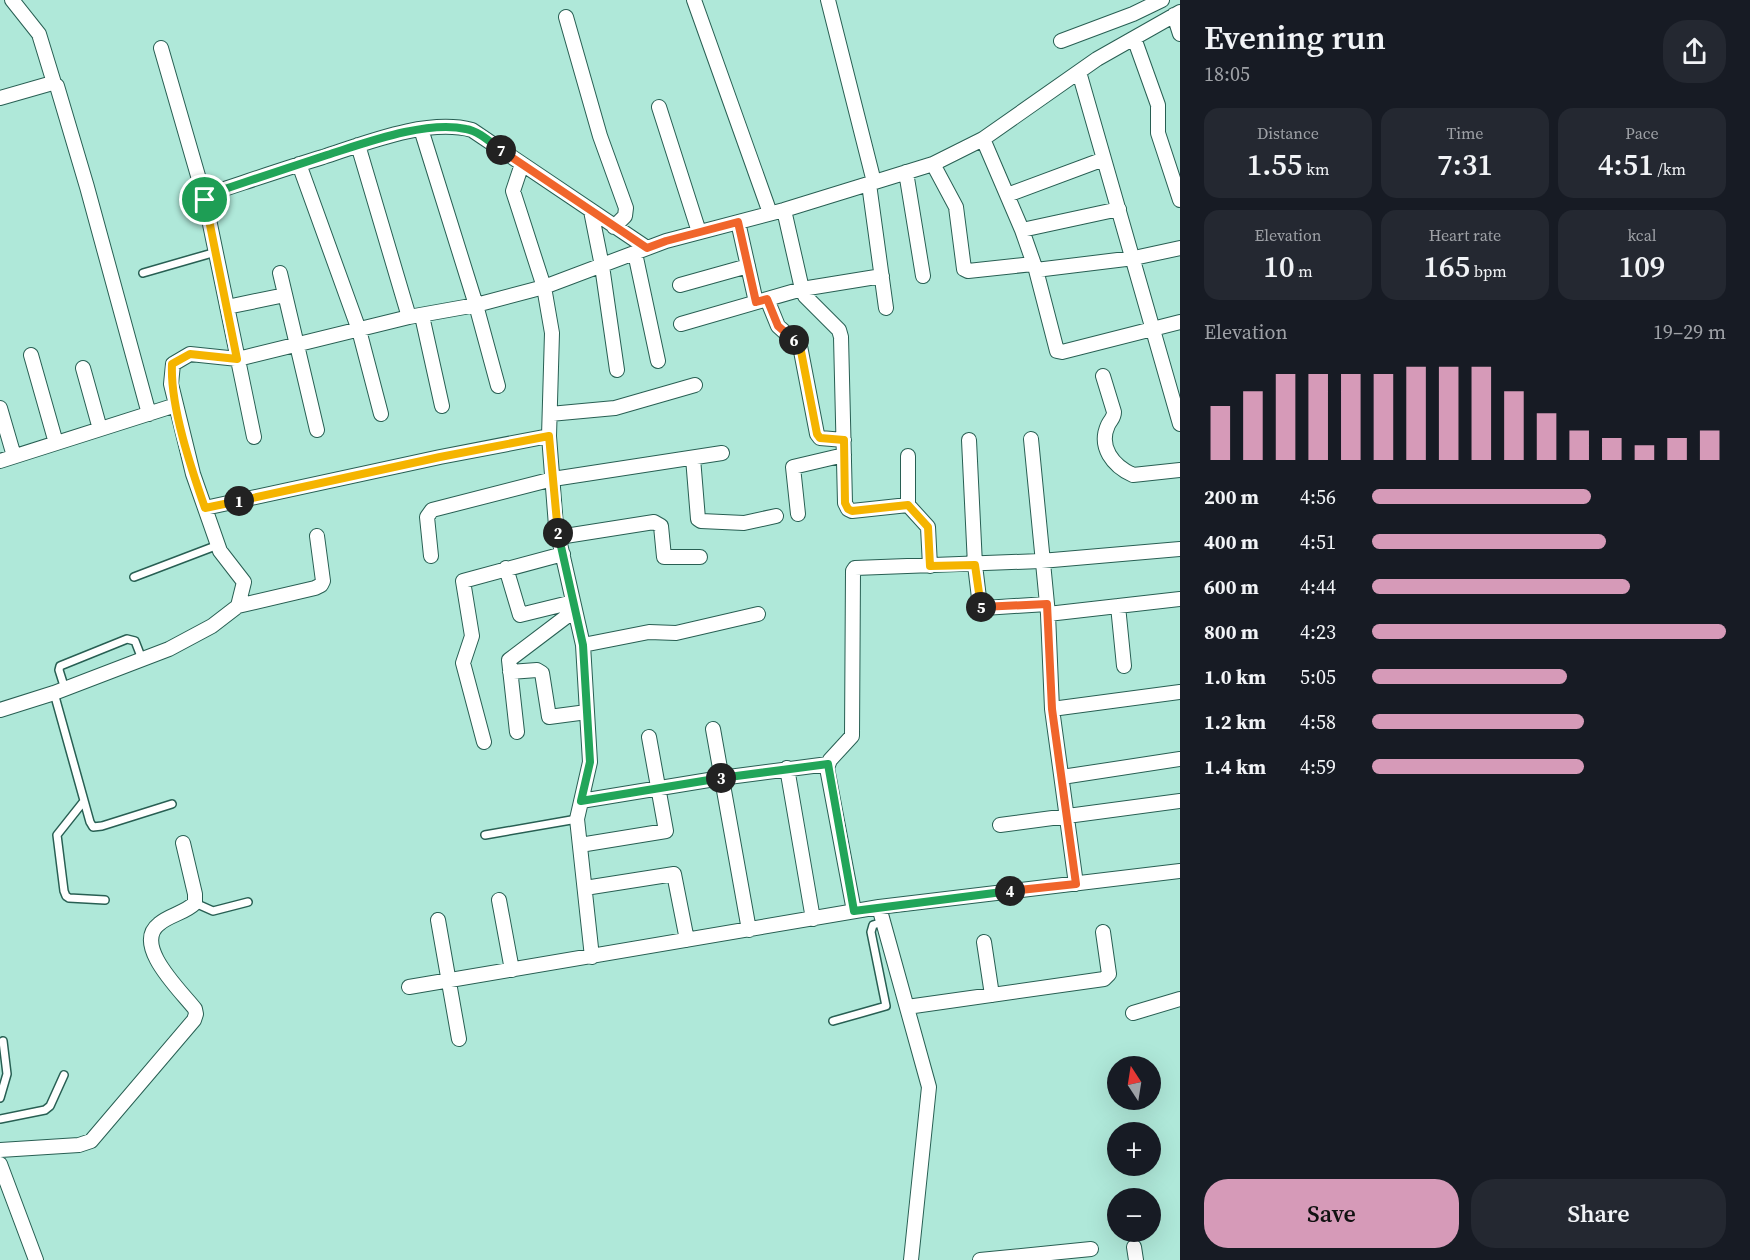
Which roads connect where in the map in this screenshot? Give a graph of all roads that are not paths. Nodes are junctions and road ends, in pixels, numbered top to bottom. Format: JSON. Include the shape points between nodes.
{"nodes":[{"id":1,"x":12,"y":0,"type":"edge"},
{"id":2,"x":694,"y":0,"type":"edge"},
{"id":3,"x":828,"y":0,"type":"edge"},
{"id":4,"x":1162,"y":0,"type":"edge"},
{"id":5,"x":1177,"y":13,"type":"edge"},
{"id":6,"x":566,"y":17,"type":"dead end"},
{"id":7,"x":1180,"y":34,"type":"edge"},
{"id":8,"x":1134,"y":38,"type":"junction"},
{"id":9,"x":1061,"y":41,"type":"dead end"},
{"id":10,"x":161,"y":48,"type":"dead end"},
{"id":11,"x":1079,"y":72,"type":"junction"},
{"id":12,"x":54,"y":83,"type":"junction"},
{"id":13,"x":0,"y":98,"type":"edge"},
{"id":14,"x":659,"y":107,"type":"dead end"},
{"id":15,"x":421,"y":129,"type":"junction"},
{"id":16,"x":983,"y":139,"type":"junction"},
{"id":17,"x":358,"y":145,"type":"junction"},
{"id":18,"x":1104,"y":159,"type":"junction"},
{"id":19,"x":299,"y":164,"type":"junction"},
{"id":20,"x":522,"y":164,"type":"junction"},
{"id":21,"x":933,"y":164,"type":"junction"},
{"id":22,"x":906,"y":172,"type":"junction"},
{"id":23,"x":871,"y":183,"type":"junction"},
{"id":24,"x":1007,"y":195,"type":"junction"},
{"id":25,"x":204,"y":196,"type":"junction"},
{"id":26,"x":1180,"y":200,"type":"edge"},
{"id":27,"x":1119,"y":209,"type":"junction"},
{"id":28,"x":591,"y":211,"type":"junction"},
{"id":29,"x":777,"y":212,"type":"junction"},
{"id":30,"x":738,"y":222,"type":"junction"},
{"id":31,"x":614,"y":226,"type":"junction"},
{"id":32,"x":1022,"y":230,"type":"junction"},
{"id":33,"x":699,"y":232,"type":"junction"},
{"id":34,"x":1180,"y":248,"type":"edge"},
{"id":35,"x":641,"y":251,"type":"junction"},
{"id":36,"x":216,"y":252,"type":"junction"},
{"id":37,"x":1134,"y":258,"type":"junction"},
{"id":38,"x":602,"y":266,"type":"junction"},
{"id":39,"x":748,"y":266,"type":"junction"},
{"id":40,"x":1035,"y":267,"type":"junction"},
{"id":41,"x":143,"y":273,"type":"dead end"},
{"id":42,"x":280,"y":273,"type":"dead end"},
{"id":43,"x":882,"y":276,"type":"junction"},
{"id":44,"x":923,"y":276,"type":"dead end"},
{"id":45,"x":680,"y":285,"type":"dead end"},
{"id":46,"x":544,"y":287,"type":"junction"},
{"id":47,"x":802,"y":290,"type":"junction"},
{"id":48,"x":285,"y":295,"type":"junction"},
{"id":49,"x":762,"y":301,"type":"junction"},
{"id":50,"x":476,"y":305,"type":"junction"},
{"id":51,"x":227,"y":307,"type":"junction"},
{"id":52,"x":886,"y":308,"type":"dead end"},
{"id":53,"x":416,"y":316,"type":"junction"},
{"id":54,"x":1180,"y":322,"type":"edge"},
{"id":55,"x":681,"y":324,"type":"dead end"},
{"id":56,"x":1154,"y":329,"type":"junction"},
{"id":57,"x":360,"y":330,"type":"junction"},
{"id":58,"x":298,"y":344,"type":"junction"},
{"id":59,"x":31,"y":355,"type":"dead end"},
{"id":60,"x":237,"y":359,"type":"junction"},
{"id":61,"x":658,"y":361,"type":"dead end"},
{"id":62,"x":83,"y":368,"type":"dead end"},
{"id":63,"x":617,"y":370,"type":"dead end"},
{"id":64,"x":1103,"y":376,"type":"dead end"},
{"id":65,"x":696,"y":385,"type":"dead end"},
{"id":66,"x":498,"y":386,"type":"dead end"},
{"id":67,"x":1177,"y":397,"type":"edge"},
{"id":68,"x":176,"y":405,"type":"junction"},
{"id":69,"x":442,"y":406,"type":"dead end"},
{"id":70,"x":0,"y":408,"type":"edge"},
{"id":71,"x":149,"y":414,"type":"junction"},
{"id":72,"x":381,"y":414,"type":"dead end"},
{"id":73,"x":550,"y":414,"type":"junction"},
{"id":74,"x":1180,"y":424,"type":"edge"},
{"id":75,"x":100,"y":429,"type":"junction"},
{"id":76,"x":317,"y":430,"type":"dead end"},
{"id":77,"x":549,"y":436,"type":"junction"},
{"id":78,"x":254,"y":437,"type":"dead end"},
{"id":79,"x":1031,"y":439,"type":"dead end"},
{"id":80,"x":844,"y":440,"type":"junction"},
{"id":81,"x":969,"y":440,"type":"dead end"},
{"id":82,"x":56,"y":443,"type":"junction"},
{"id":83,"x":722,"y":453,"type":"dead end"},
{"id":84,"x":844,"y":455,"type":"junction"},
{"id":85,"x":14,"y":456,"type":"junction"},
{"id":86,"x":908,"y":456,"type":"dead end"},
{"id":87,"x":693,"y":458,"type":"junction"},
{"id":88,"x":0,"y":461,"type":"edge"},
{"id":89,"x":1180,"y":470,"type":"edge"},
{"id":90,"x":553,"y":480,"type":"junction"},
{"id":91,"x":908,"y":505,"type":"junction"},
{"id":92,"x":205,"y":508,"type":"junction"},
{"id":93,"x":798,"y":514,"type":"dead end"},
{"id":94,"x":776,"y":516,"type":"dead end"},
{"id":95,"x":317,"y":536,"type":"dead end"},
{"id":96,"x":559,"y":537,"type":"junction"},
{"id":97,"x":218,"y":545,"type":"junction"},
{"id":98,"x":1180,"y":549,"type":"edge"},
{"id":99,"x":562,"y":554,"type":"junction"},
{"id":100,"x":431,"y":555,"type":"dead end"},
{"id":101,"x":700,"y":557,"type":"dead end"},
{"id":102,"x":1041,"y":561,"type":"junction"},
{"id":103,"x":975,"y":565,"type":"junction"},
{"id":104,"x":930,"y":566,"type":"junction"},
{"id":105,"x":506,"y":568,"type":"junction"},
{"id":106,"x":134,"y":577,"type":"dead end"},
{"id":107,"x":1180,"y":598,"type":"edge"},
{"id":108,"x":238,"y":606,"type":"junction"},
{"id":109,"x":574,"y":606,"type":"junction"},
{"id":110,"x":1118,"y":606,"type":"junction"},
{"id":111,"x":1047,"y":609,"type":"junction"},
{"id":112,"x":758,"y":614,"type":"dead end"},
{"id":113,"x":583,"y":645,"type":"junction"},
{"id":114,"x":142,"y":659,"type":"junction"},
{"id":115,"x":1124,"y":666,"type":"dead end"},
{"id":116,"x":510,"y":672,"type":"junction"},
{"id":117,"x":59,"y":691,"type":"junction"},
{"id":118,"x":1180,"y":692,"type":"edge"},
{"id":119,"x":1052,"y":709,"type":"junction"},
{"id":120,"x":0,"y":711,"type":"edge"},
{"id":121,"x":587,"y":712,"type":"junction"},
{"id":122,"x":713,"y":729,"type":"dead end"},
{"id":123,"x":518,"y":732,"type":"dead end"},
{"id":124,"x":649,"y":737,"type":"dead end"},
{"id":125,"x":484,"y":742,"type":"dead end"},
{"id":126,"x":1180,"y":759,"type":"edge"},
{"id":127,"x":828,"y":764,"type":"junction"},
{"id":128,"x":787,"y":768,"type":"junction"},
{"id":129,"x":1062,"y":777,"type":"junction"},
{"id":130,"x":721,"y":778,"type":"junction"},
{"id":131,"x":657,"y":788,"type":"junction"},
{"id":132,"x":84,"y":801,"type":"junction"},
{"id":133,"x":581,"y":801,"type":"junction"},
{"id":134,"x":1180,"y":801,"type":"edge"},
{"id":135,"x":172,"y":804,"type":"dead end"},
{"id":136,"x":1068,"y":817,"type":"junction"},
{"id":137,"x":577,"y":819,"type":"junction"},
{"id":138,"x":1000,"y":825,"type":"dead end"},
{"id":139,"x":485,"y":835,"type":"dead end"},
{"id":140,"x":183,"y":843,"type":"dead end"},
{"id":141,"x":580,"y":845,"type":"junction"},
{"id":142,"x":1180,"y":871,"type":"edge"},
{"id":143,"x":1076,"y":884,"type":"junction"},
{"id":144,"x":585,"y":888,"type":"junction"},
{"id":145,"x":105,"y":900,"type":"dead end"},
{"id":146,"x":499,"y":900,"type":"dead end"},
{"id":147,"x":248,"y":902,"type":"dead end"},
{"id":148,"x":195,"y":903,"type":"junction"},
{"id":149,"x":879,"y":907,"type":"junction"},
{"id":150,"x":854,"y":911,"type":"junction"},
{"id":151,"x":813,"y":919,"type":"junction"},
{"id":152,"x":438,"y":921,"type":"dead end"},
{"id":153,"x":883,"y":922,"type":"junction"},
{"id":154,"x":749,"y":930,"type":"junction"},
{"id":155,"x":1103,"y":932,"type":"dead end"},
{"id":156,"x":687,"y":940,"type":"junction"},
{"id":157,"x":984,"y":942,"type":"dead end"},
{"id":158,"x":592,"y":957,"type":"junction"},
{"id":159,"x":512,"y":970,"type":"junction"},
{"id":160,"x":448,"y":981,"type":"junction"},
{"id":161,"x":409,"y":987,"type":"dead end"},
{"id":162,"x":992,"y":995,"type":"junction"},
{"id":163,"x":1180,"y":999,"type":"edge"},
{"id":164,"x":907,"y":1007,"type":"junction"},
{"id":165,"x":1133,"y":1013,"type":"dead end"},
{"id":166,"x":833,"y":1021,"type":"dead end"},
{"id":167,"x":459,"y":1039,"type":"dead end"},
{"id":168,"x":3,"y":1041,"type":"dead end"},
{"id":169,"x":64,"y":1075,"type":"dead end"},
{"id":170,"x":0,"y":1098,"type":"edge"},
{"id":171,"x":0,"y":1119,"type":"edge"},
{"id":172,"x":0,"y":1150,"type":"edge"},
{"id":173,"x":0,"y":1164,"type":"edge"},
{"id":174,"x":1091,"y":1249,"type":"dead end"},
{"id":175,"x":36,"y":1260,"type":"edge"},
{"id":176,"x":911,"y":1260,"type":"edge"},
{"id":177,"x":980,"y":1260,"type":"edge"}],
"edges":[{"from":1,"to":12,"type":"street","via":[[39,34]]},
{"from":2,"to":29,"type":"street"},
{"from":3,"to":23,"type":"street"},
{"from":4,"to":9,"type":"street"},
{"from":5,"to":7,"type":"street"},
{"from":5,"to":8,"type":"street"},
{"from":6,"to":31,"type":"street","via":[[600,136],[626,208]]},
{"from":8,"to":11,"type":"street"},
{"from":8,"to":26,"type":"street","via":[[1158,105],[1158,133]]},
{"from":10,"to":25,"type":"street"},
{"from":11,"to":16,"type":"street"},
{"from":11,"to":18,"type":"street"},
{"from":12,"to":13,"type":"street"},
{"from":12,"to":71,"type":"street","via":[[87,187]]},
{"from":14,"to":33,"type":"street"},
{"from":15,"to":17,"type":"street"},
{"from":15,"to":20,"type":"street","via":[[472,130]]},
{"from":15,"to":50,"type":"street"},
{"from":16,"to":21,"type":"street"},
{"from":16,"to":24,"type":"street"},
{"from":17,"to":19,"type":"street"},
{"from":17,"to":53,"type":"street"},
{"from":18,"to":24,"type":"street"},
{"from":18,"to":27,"type":"street"},
{"from":19,"to":25,"type":"street"},
{"from":19,"to":57,"type":"street"},
{"from":20,"to":28,"type":"street"},
{"from":20,"to":46,"type":"street","via":[[513,191]]},
{"from":21,"to":22,"type":"street"},
{"from":21,"to":40,"type":"street","via":[[956,207],[964,269]]},
{"from":22,"to":23,"type":"street"},
{"from":22,"to":44,"type":"street"},
{"from":23,"to":29,"type":"street"},
{"from":23,"to":43,"type":"street"},
{"from":24,"to":32,"type":"street"},
{"from":25,"to":36,"type":"street"},
{"from":27,"to":32,"type":"street"},
{"from":27,"to":37,"type":"street"},
{"from":28,"to":31,"type":"street"},
{"from":28,"to":38,"type":"street"},
{"from":29,"to":30,"type":"street"},
{"from":29,"to":47,"type":"street"},
{"from":30,"to":33,"type":"street"},
{"from":30,"to":39,"type":"street"},
{"from":31,"to":35,"type":"street"},
{"from":32,"to":40,"type":"street"},
{"from":33,"to":35,"type":"street"},
{"from":34,"to":37,"type":"street"},
{"from":35,"to":38,"type":"street"},
{"from":35,"to":61,"type":"street"},
{"from":36,"to":41,"type":"lane"},
{"from":36,"to":51,"type":"street"},
{"from":37,"to":40,"type":"street"},
{"from":37,"to":56,"type":"street"},
{"from":38,"to":46,"type":"street"},
{"from":38,"to":63,"type":"street"},
{"from":39,"to":45,"type":"street"},
{"from":39,"to":49,"type":"street"},
{"from":40,"to":56,"type":"street","via":[[1057,351]]},
{"from":42,"to":48,"type":"street"},
{"from":43,"to":47,"type":"street"},
{"from":43,"to":52,"type":"street"},
{"from":46,"to":50,"type":"street"},
{"from":46,"to":73,"type":"street","via":[[552,340]]},
{"from":47,"to":49,"type":"street"},
{"from":47,"to":80,"type":"street","via":[[841,337]]},
{"from":48,"to":51,"type":"street"},
{"from":48,"to":58,"type":"street"},
{"from":49,"to":55,"type":"street"},
{"from":49,"to":80,"type":"street","via":[[778,326],[800,346],[817,434],[824,440]]},
{"from":50,"to":53,"type":"street"},
{"from":50,"to":66,"type":"street"},
{"from":51,"to":60,"type":"street"},
{"from":53,"to":57,"type":"street"},
{"from":53,"to":69,"type":"street"},
{"from":54,"to":56,"type":"street"},
{"from":56,"to":67,"type":"street"},
{"from":57,"to":58,"type":"street"},
{"from":57,"to":72,"type":"street"},
{"from":58,"to":60,"type":"street"},
{"from":58,"to":76,"type":"street"},
{"from":59,"to":82,"type":"street"},
{"from":60,"to":68,"type":"street","via":[[190,354],[172,364]]},
{"from":60,"to":78,"type":"street"},
{"from":62,"to":75,"type":"street"},
{"from":64,"to":89,"type":"street","via":[[1114,416],[1107,426],[1107,454],[1133,475]]},
{"from":65,"to":73,"type":"street","via":[[608,409]]},
{"from":67,"to":74,"type":"street"},
{"from":68,"to":71,"type":"street"},
{"from":68,"to":92,"type":"street"},
{"from":70,"to":85,"type":"street"},
{"from":71,"to":75,"type":"street"},
{"from":73,"to":77,"type":"street"},
{"from":75,"to":82,"type":"street"},
{"from":77,"to":90,"type":"street"},
{"from":77,"to":92,"type":"street"},
{"from":79,"to":102,"type":"street"},
{"from":80,"to":84,"type":"street"},
{"from":81,"to":103,"type":"street"},
{"from":82,"to":85,"type":"street"},
{"from":83,"to":87,"type":"street"},
{"from":84,"to":91,"type":"street","via":[[848,509]]},
{"from":84,"to":93,"type":"street","via":[[793,467]]},
{"from":85,"to":88,"type":"street"},
{"from":86,"to":91,"type":"street"},
{"from":87,"to":90,"type":"street"},
{"from":87,"to":94,"type":"street","via":[[698,519],[744,523]]},
{"from":90,"to":96,"type":"street"},
{"from":90,"to":100,"type":"street","via":[[432,510],[427,517]]},
{"from":91,"to":104,"type":"street","via":[[928,527]]},
{"from":92,"to":97,"type":"street"},
{"from":95,"to":108,"type":"street","via":[[321,585]]},
{"from":96,"to":99,"type":"street"},
{"from":96,"to":101,"type":"street","via":[[654,522],[662,526],[664,557]]},
{"from":97,"to":106,"type":"lane"},
{"from":97,"to":108,"type":"street","via":[[244,582]]},
{"from":98,"to":102,"type":"street"},
{"from":99,"to":105,"type":"street"},
{"from":99,"to":109,"type":"street"},
{"from":102,"to":103,"type":"street"},
{"from":102,"to":111,"type":"street"},
{"from":103,"to":104,"type":"street"},
{"from":103,"to":111,"type":"street","via":[[981,608]]},
{"from":104,"to":127,"type":"street","via":[[861,567],[853,571],[852,736]]},
{"from":105,"to":109,"type":"street","via":[[520,615]]},
{"from":105,"to":125,"type":"street","via":[[466,579],[462,584],[472,636],[463,663]]},
{"from":107,"to":110,"type":"street"},
{"from":108,"to":114,"type":"street","via":[[212,626]]},
{"from":109,"to":113,"type":"street"},
{"from":109,"to":116,"type":"street","via":[[509,660]]},
{"from":110,"to":111,"type":"street"},
{"from":110,"to":115,"type":"street"},
{"from":111,"to":119,"type":"street"},
{"from":112,"to":113,"type":"street","via":[[676,633],[649,632]]},
{"from":113,"to":121,"type":"street"},
{"from":114,"to":117,"type":"street"},
{"from":114,"to":117,"type":"lane","via":[[135,642],[127,639],[60,666]]},
{"from":116,"to":121,"type":"street","via":[[542,673],[549,717]]},
{"from":116,"to":123,"type":"street"},
{"from":117,"to":120,"type":"street"},
{"from":117,"to":132,"type":"lane"},
{"from":118,"to":119,"type":"street"},
{"from":119,"to":129,"type":"street"},
{"from":121,"to":133,"type":"street","via":[[590,762]]},
{"from":122,"to":130,"type":"street"},
{"from":124,"to":131,"type":"street"},
{"from":126,"to":129,"type":"street"},
{"from":127,"to":128,"type":"street"},
{"from":127,"to":150,"type":"street"},
{"from":128,"to":130,"type":"street"},
{"from":128,"to":151,"type":"street"},
{"from":129,"to":136,"type":"street"},
{"from":130,"to":131,"type":"street"},
{"from":130,"to":154,"type":"street"},
{"from":131,"to":133,"type":"street"},
{"from":131,"to":141,"type":"street","via":[[666,831]]},
{"from":132,"to":135,"type":"lane","via":[[93,826]]},
{"from":132,"to":145,"type":"lane","via":[[57,835],[64,891],[69,898]]},
{"from":133,"to":137,"type":"street"},
{"from":134,"to":136,"type":"street"},
{"from":136,"to":138,"type":"street"},
{"from":136,"to":143,"type":"street"},
{"from":137,"to":139,"type":"lane"},
{"from":137,"to":141,"type":"street"},
{"from":140,"to":148,"type":"street"},
{"from":141,"to":144,"type":"street"},
{"from":142,"to":143,"type":"street"},
{"from":143,"to":149,"type":"street"},
{"from":144,"to":156,"type":"street","via":[[674,874]]},
{"from":144,"to":158,"type":"street"},
{"from":146,"to":159,"type":"street"},
{"from":147,"to":148,"type":"lane","via":[[213,911]]},
{"from":148,"to":172,"type":"street","via":[[158,924],[150,945],[153,957],[195,1009],[194,1020],[91,1141]]},
{"from":149,"to":150,"type":"street"},
{"from":149,"to":153,"type":"street"},
{"from":150,"to":151,"type":"street"},
{"from":151,"to":154,"type":"street"},
{"from":152,"to":160,"type":"street"},
{"from":153,"to":164,"type":"street"},
{"from":153,"to":166,"type":"lane","via":[[870,932],[886,1006]]},
{"from":154,"to":156,"type":"street"},
{"from":155,"to":162,"type":"street","via":[[1108,977]]},
{"from":156,"to":158,"type":"street"},
{"from":157,"to":162,"type":"street"},
{"from":158,"to":159,"type":"street"},
{"from":159,"to":160,"type":"street"},
{"from":160,"to":161,"type":"street"},
{"from":160,"to":167,"type":"street"},
{"from":162,"to":164,"type":"street"},
{"from":163,"to":165,"type":"street"},
{"from":164,"to":176,"type":"street","via":[[930,1100]]},
{"from":168,"to":170,"type":"lane","via":[[7,1074]]},
{"from":169,"to":171,"type":"lane","via":[[45,1110]]},
{"from":173,"to":175,"type":"street"},
{"from":174,"to":177,"type":"street"}]}
